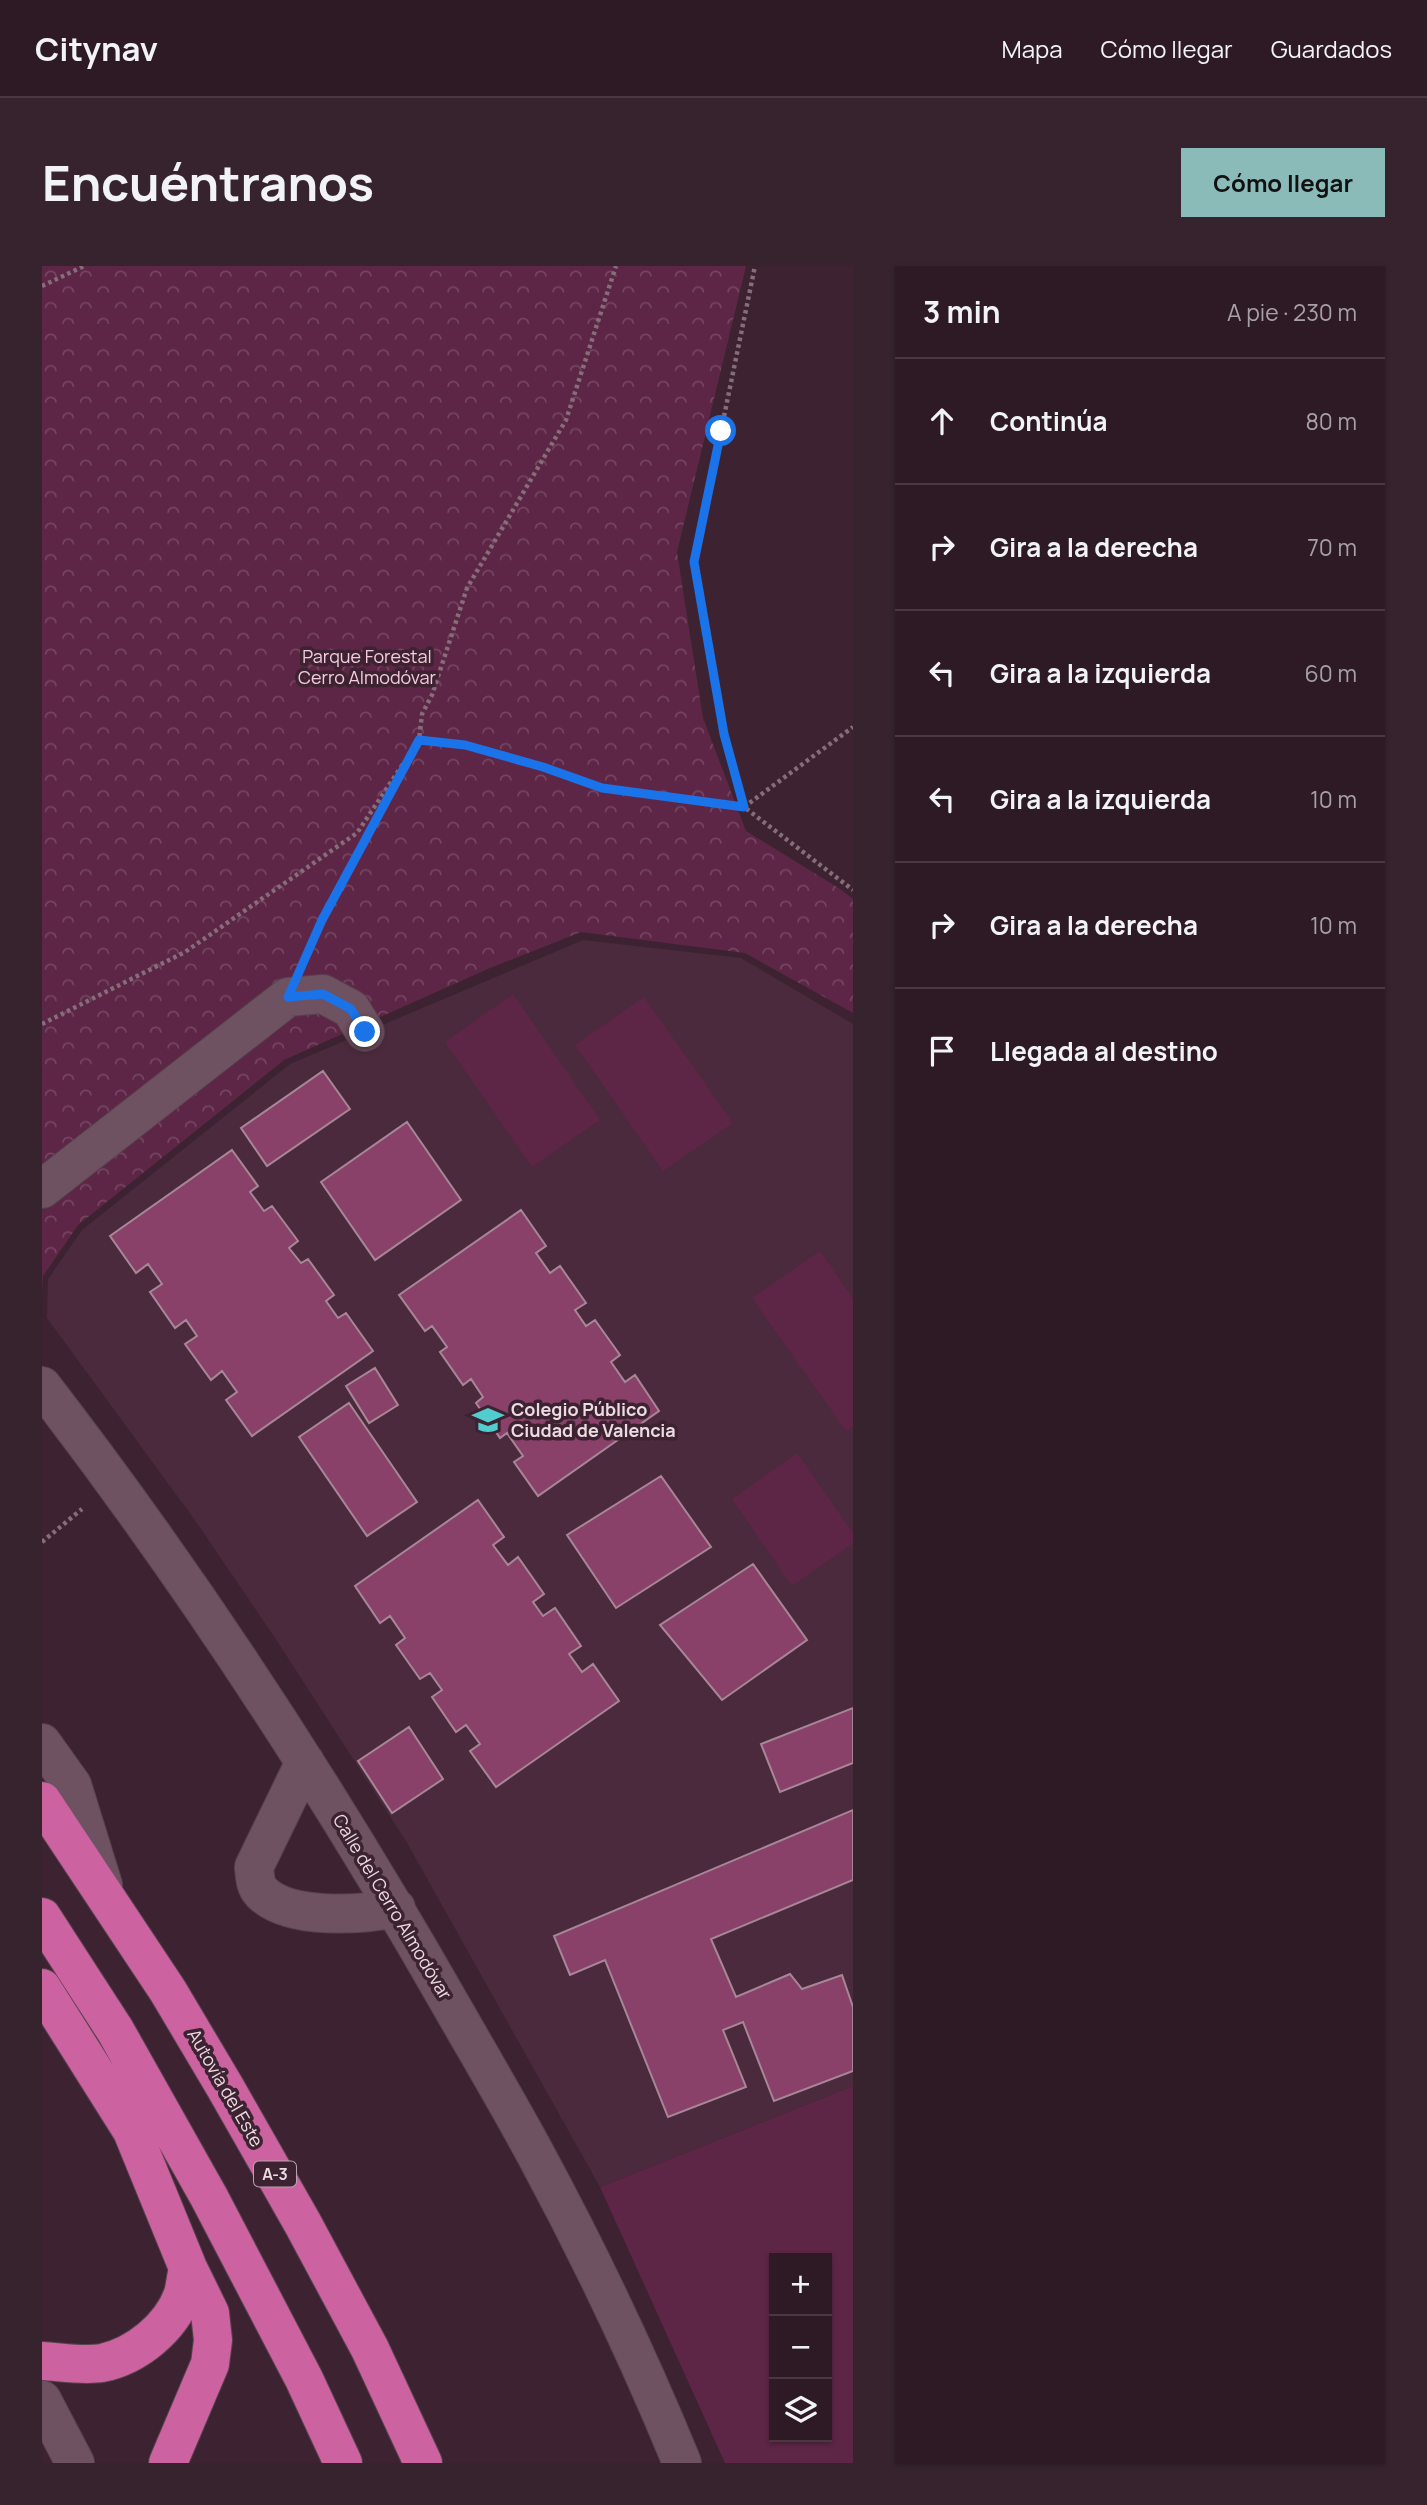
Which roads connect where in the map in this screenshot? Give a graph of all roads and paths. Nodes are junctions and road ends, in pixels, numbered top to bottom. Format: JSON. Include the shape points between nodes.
{"nodes":[{"id":1,"x":84,"y":266,"type":"edge"},
{"id":2,"x":616,"y":266,"type":"edge"},
{"id":3,"x":755,"y":266,"type":"edge"},
{"id":4,"x":42,"y":286,"type":"edge"},
{"id":5,"x":853,"y":727,"type":"edge"},
{"id":6,"x":419,"y":740,"type":"junction"},
{"id":7,"x":744,"y":807,"type":"junction"},
{"id":8,"x":853,"y":890,"type":"edge"},
{"id":9,"x":288,"y":997,"type":"junction"},
{"id":10,"x":42,"y":1024,"type":"edge"},
{"id":11,"x":365,"y":1032,"type":"dead end"},
{"id":12,"x":42,"y":1189,"type":"edge"},
{"id":13,"x":42,"y":1386,"type":"edge"},
{"id":14,"x":82,"y":1509,"type":"dead end"},
{"id":15,"x":42,"y":1542,"type":"edge"},
{"id":16,"x":42,"y":1743,"type":"edge"},
{"id":17,"x":305,"y":1762,"type":"junction"},
{"id":18,"x":42,"y":1801,"type":"edge"},
{"id":19,"x":107,"y":1897,"type":"junction"},
{"id":20,"x":396,"y":1908,"type":"junction"},
{"id":21,"x":42,"y":1917,"type":"edge"},
{"id":22,"x":42,"y":1988,"type":"edge"},
{"id":23,"x":188,"y":2268,"type":"junction"},
{"id":24,"x":42,"y":2361,"type":"edge"},
{"id":25,"x":42,"y":2400,"type":"edge"},
{"id":26,"x":75,"y":2463,"type":"edge"},
{"id":27,"x":169,"y":2463,"type":"edge"},
{"id":28,"x":343,"y":2463,"type":"edge"},
{"id":29,"x":423,"y":2463,"type":"edge"},
{"id":30,"x":682,"y":2463,"type":"edge"}],
"edges":[{"from":1,"to":4,"type":"path"},
{"from":2,"to":6,"type":"path","via":[[566,420],[467,588],[422,714]]},
{"from":3,"to":7,"type":"path","via":[[694,562],[724,734]]},
{"from":5,"to":7,"type":"path"},
{"from":6,"to":7,"type":"path","via":[[465,745],[602,788]]},
{"from":6,"to":9,"type":"path","via":[[322,920]]},
{"from":6,"to":10,"type":"path","via":[[357,832],[185,953]]},
{"from":7,"to":8,"type":"path"},
{"from":9,"to":11,"type":"street","via":[[323,994],[351,1009]]},
{"from":9,"to":12,"type":"street"},
{"from":13,"to":17,"type":"street","name":"Calle del Cerro Almodóvar","via":[[196,1594]]},
{"from":14,"to":15,"type":"path"},
{"from":16,"to":19,"type":"street","via":[[72,1785]]},
{"from":17,"to":20,"type":"street","name":"Calle del Cerro Almodóvar"},
{"from":17,"to":20,"type":"street","via":[[254,1867],[261,1892],[279,1903],[326,1915]]},
{"from":18,"to":19,"type":"highway","name":"Autovía del Este","number":"A-3"},
{"from":19,"to":29,"type":"highway","name":"Autovía del Este","number":"A-3","via":[[168,1991],[303,2224],[370,2349]]},
{"from":20,"to":30,"type":"street","name":"Calle del Cerro Almodóvar","via":[[596,2270]]},
{"from":21,"to":28,"type":"highway","via":[[115,2030],[209,2197]]},
{"from":22,"to":23,"type":"highway","via":[[131,2131]]},
{"from":23,"to":24,"type":"highway","via":[[182,2296],[168,2321],[147,2342],[121,2358],[100,2363]]},
{"from":23,"to":27,"type":"highway","via":[[210,2313],[213,2340],[210,2364]]},
{"from":25,"to":26,"type":"street"}]}
